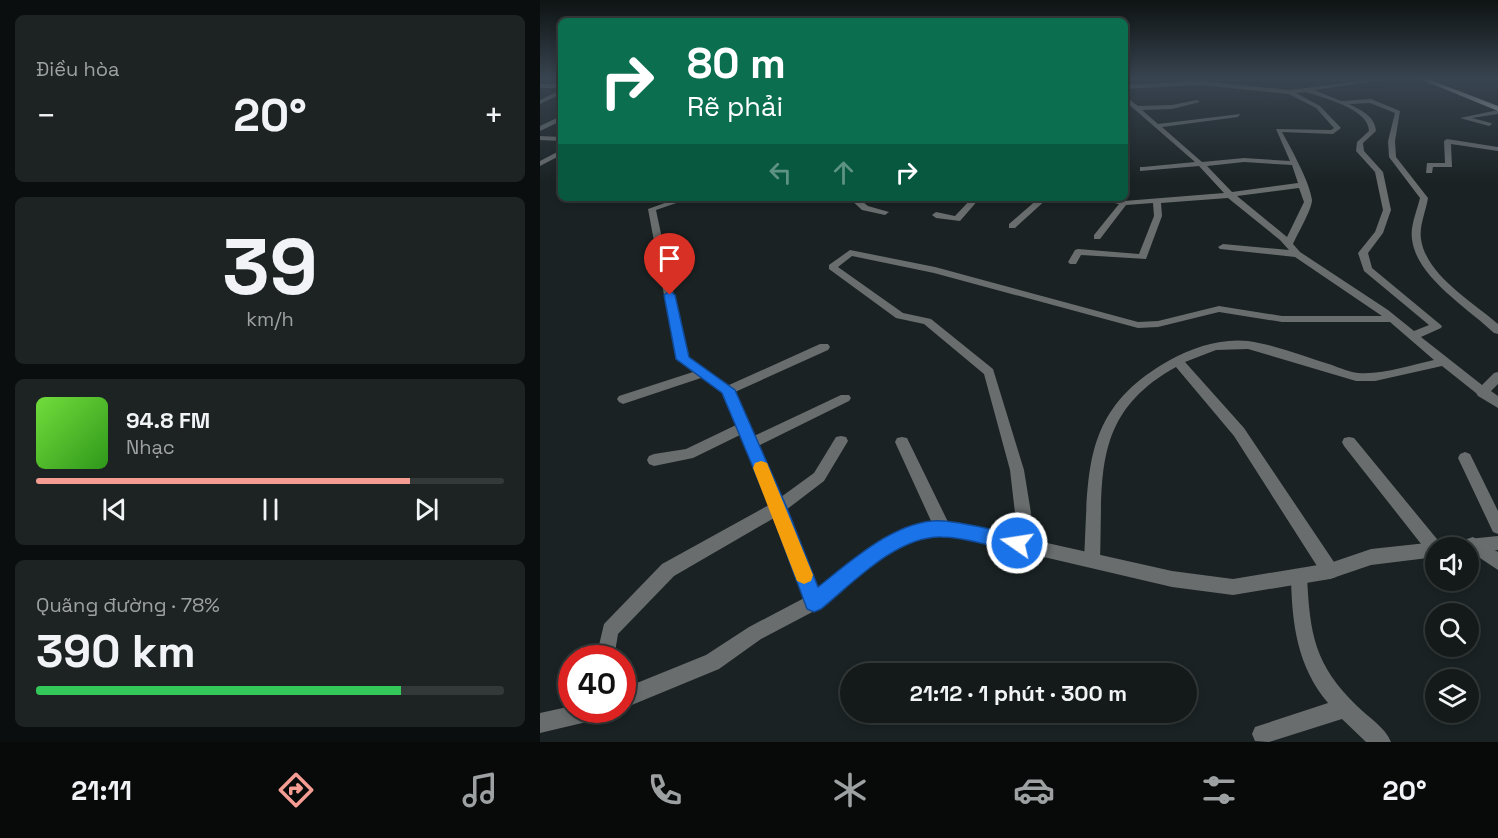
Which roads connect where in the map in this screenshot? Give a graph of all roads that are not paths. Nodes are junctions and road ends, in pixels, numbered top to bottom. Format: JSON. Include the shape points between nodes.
{"nodes":[{"id":1,"x":1142,"y":114,"type":"edge"},
{"id":2,"x":1324,"y":114,"type":"edge"},
{"id":3,"x":1363,"y":114,"type":"edge"},
{"id":4,"x":1398,"y":114,"type":"edge"},
{"id":5,"x":1480,"y":114,"type":"edge"},
{"id":6,"x":1238,"y":115,"type":"dead end"},
{"id":7,"x":558,"y":120,"type":"edge"},
{"id":8,"x":1490,"y":124,"type":"dead end"},
{"id":9,"x":1156,"y":126,"type":"junction"},
{"id":10,"x":540,"y":129,"type":"edge"},
{"id":11,"x":540,"y":138,"type":"edge"},
{"id":12,"x":558,"y":139,"type":"edge"},
{"id":13,"x":1498,"y":149,"type":"edge"},
{"id":14,"x":558,"y":154,"type":"edge"},
{"id":15,"x":1295,"y":163,"type":"junction"},
{"id":16,"x":540,"y":164,"type":"edge"},
{"id":17,"x":1201,"y":164,"type":"junction"},
{"id":18,"x":1143,"y":169,"type":"dead end"},
{"id":19,"x":1429,"y":171,"type":"dead end"},
{"id":20,"x":1304,"y":185,"type":"junction"},
{"id":21,"x":1230,"y":195,"type":"junction"},
{"id":22,"x":677,"y":201,"type":"edge"},
{"id":23,"x":857,"y":201,"type":"edge"},
{"id":24,"x":973,"y":201,"type":"edge"},
{"id":25,"x":1041,"y":201,"type":"edge"},
{"id":26,"x":1113,"y":201,"type":"edge"},
{"id":27,"x":1157,"y":201,"type":"junction"},
{"id":28,"x":1124,"y":203,"type":"junction"},
{"id":29,"x":885,"y":212,"type":"dead end"},
{"id":30,"x":936,"y":215,"type":"dead end"},
{"id":31,"x":1012,"y":226,"type":"dead end"},
{"id":32,"x":1097,"y":237,"type":"dead end"},
{"id":33,"x":1288,"y":244,"type":"junction"},
{"id":34,"x":1223,"y":247,"type":"dead end"},
{"id":35,"x":1297,"y":255,"type":"junction"},
{"id":36,"x":1073,"y":262,"type":"dead end"},
{"id":37,"x":1393,"y":319,"type":"junction"},
{"id":38,"x":1498,"y":330,"type":"edge"},
{"id":39,"x":1412,"y":336,"type":"junction"},
{"id":40,"x":824,"y":347,"type":"dead end"},
{"id":41,"x":1178,"y":361,"type":"junction"},
{"id":42,"x":1444,"y":362,"type":"junction"},
{"id":43,"x":703,"y":373,"type":"junction"},
{"id":44,"x":1498,"y":376,"type":"edge"},
{"id":45,"x":728,"y":390,"type":"junction"},
{"id":46,"x":1482,"y":393,"type":"junction"},
{"id":47,"x":845,"y":398,"type":"dead end"},
{"id":48,"x":623,"y":399,"type":"dead end"},
{"id":49,"x":1498,"y":404,"type":"edge"},
{"id":50,"x":744,"y":427,"type":"junction"},
{"id":51,"x":841,"y":441,"type":"dead end"},
{"id":52,"x":903,"y":442,"type":"dead end"},
{"id":53,"x":1349,"y":442,"type":"dead end"},
{"id":54,"x":751,"y":443,"type":"junction"},
{"id":55,"x":1465,"y":458,"type":"dead end"},
{"id":56,"x":654,"y":460,"type":"dead end"},
{"id":57,"x":778,"y":508,"type":"junction"},
{"id":58,"x":1498,"y":527,"type":"edge"},
{"id":59,"x":943,"y":529,"type":"junction"},
{"id":60,"x":1430,"y":537,"type":"edge"},
{"id":61,"x":1017,"y":543,"type":"junction"},
{"id":62,"x":1498,"y":543,"type":"edge"},
{"id":63,"x":1479,"y":544,"type":"edge"},
{"id":64,"x":1479,"y":548,"type":"edge"},
{"id":65,"x":1425,"y":551,"type":"edge"},
{"id":66,"x":1092,"y":560,"type":"junction"},
{"id":67,"x":1498,"y":562,"type":"edge"},
{"id":68,"x":1330,"y":571,"type":"junction"},
{"id":69,"x":1299,"y":577,"type":"junction"},
{"id":70,"x":814,"y":602,"type":"junction"},
{"id":71,"x":607,"y":645,"type":"edge"},
{"id":72,"x":636,"y":693,"type":"edge"},
{"id":73,"x":1344,"y":708,"type":"junction"},
{"id":74,"x":558,"y":719,"type":"edge"},
{"id":75,"x":540,"y":723,"type":"edge"},
{"id":76,"x":1262,"y":734,"type":"dead end"},
{"id":77,"x":1381,"y":742,"type":"edge"}],
"edges":[{"from":1,"to":9,"type":"street"},
{"from":2,"to":15,"type":"street","via":[[1338,128],[1333,132],[1278,130]]},
{"from":3,"to":39,"type":"street","via":[[1374,128],[1360,142],[1360,151],[1379,172],[1387,210],[1379,233],[1364,253],[1364,262],[1371,274],[1437,326]]},
{"from":4,"to":38,"type":"street","via":[[1390,149],[1394,161],[1424,198],[1416,237],[1421,258]]},
{"from":5,"to":8,"type":"street","via":[[1463,118]]},
{"from":6,"to":9,"type":"street"},
{"from":7,"to":10,"type":"street"},
{"from":9,"to":17,"type":"street"},
{"from":11,"to":12,"type":"street"},
{"from":13,"to":19,"type":"street","via":[[1444,138],[1449,165],[1430,165]]},
{"from":14,"to":16,"type":"street"},
{"from":15,"to":17,"type":"street","via":[[1244,160]]},
{"from":15,"to":20,"type":"street"},
{"from":17,"to":18,"type":"street"},
{"from":17,"to":21,"type":"street"},
{"from":20,"to":21,"type":"street"},
{"from":20,"to":33,"type":"street","via":[[1308,202]]},
{"from":21,"to":27,"type":"street"},
{"from":21,"to":33,"type":"street"},
{"from":22,"to":43,"type":"street","via":[[652,209],[682,359]]},
{"from":23,"to":29,"type":"street","via":[[865,208]]},
{"from":24,"to":30,"type":"street","via":[[957,219]]},
{"from":25,"to":31,"type":"street"},
{"from":26,"to":28,"type":"street"},
{"from":27,"to":28,"type":"street"},
{"from":27,"to":36,"type":"street","via":[[1158,216],[1143,257],[1078,252]]},
{"from":28,"to":32,"type":"street"},
{"from":33,"to":35,"type":"street"},
{"from":34,"to":35,"type":"street"},
{"from":35,"to":37,"type":"street"},
{"from":37,"to":39,"type":"street"},
{"from":37,"to":61,"type":"street","via":[[1282,319],[1219,309],[1138,325],[935,270],[850,254],[832,267],[900,316],[927,321],[989,372],[1017,470],[1023,513]]},
{"from":39,"to":42,"type":"street"},
{"from":40,"to":45,"type":"street"},
{"from":41,"to":42,"type":"street","via":[[1223,344],[1244,344],[1356,377],[1375,377]]},
{"from":41,"to":66,"type":"street","via":[[1152,374],[1119,407],[1104,434]]},
{"from":41,"to":68,"type":"street","via":[[1239,432]]},
{"from":42,"to":46,"type":"street"},
{"from":43,"to":45,"type":"street"},
{"from":43,"to":48,"type":"street"},
{"from":44,"to":46,"type":"street"},
{"from":45,"to":50,"type":"street"},
{"from":46,"to":49,"type":"street"},
{"from":47,"to":54,"type":"street"},
{"from":50,"to":54,"type":"street"},
{"from":50,"to":56,"type":"street","via":[[688,454]]},
{"from":51,"to":57,"type":"street","via":[[819,477]]},
{"from":52,"to":59,"type":"street"},
{"from":53,"to":60,"type":"street"},
{"from":54,"to":57,"type":"street"},
{"from":55,"to":58,"type":"street"},
{"from":57,"to":70,"type":"street"},
{"from":57,"to":71,"type":"street","via":[[668,570],[610,630]]},
{"from":59,"to":61,"type":"street"},
{"from":59,"to":70,"type":"street","via":[[928,529],[889,543]]},
{"from":61,"to":66,"type":"street"},
{"from":62,"to":63,"type":"street"},
{"from":64,"to":67,"type":"street"},
{"from":65,"to":68,"type":"street","via":[[1371,557]]},
{"from":66,"to":69,"type":"street","via":[[1172,579],[1233,587]]},
{"from":68,"to":69,"type":"street"},
{"from":69,"to":73,"type":"street","via":[[1308,652]]},
{"from":70,"to":72,"type":"street","via":[[755,633],[712,662]]},
{"from":73,"to":76,"type":"street"},
{"from":73,"to":77,"type":"street"},
{"from":74,"to":75,"type":"street"}]}
